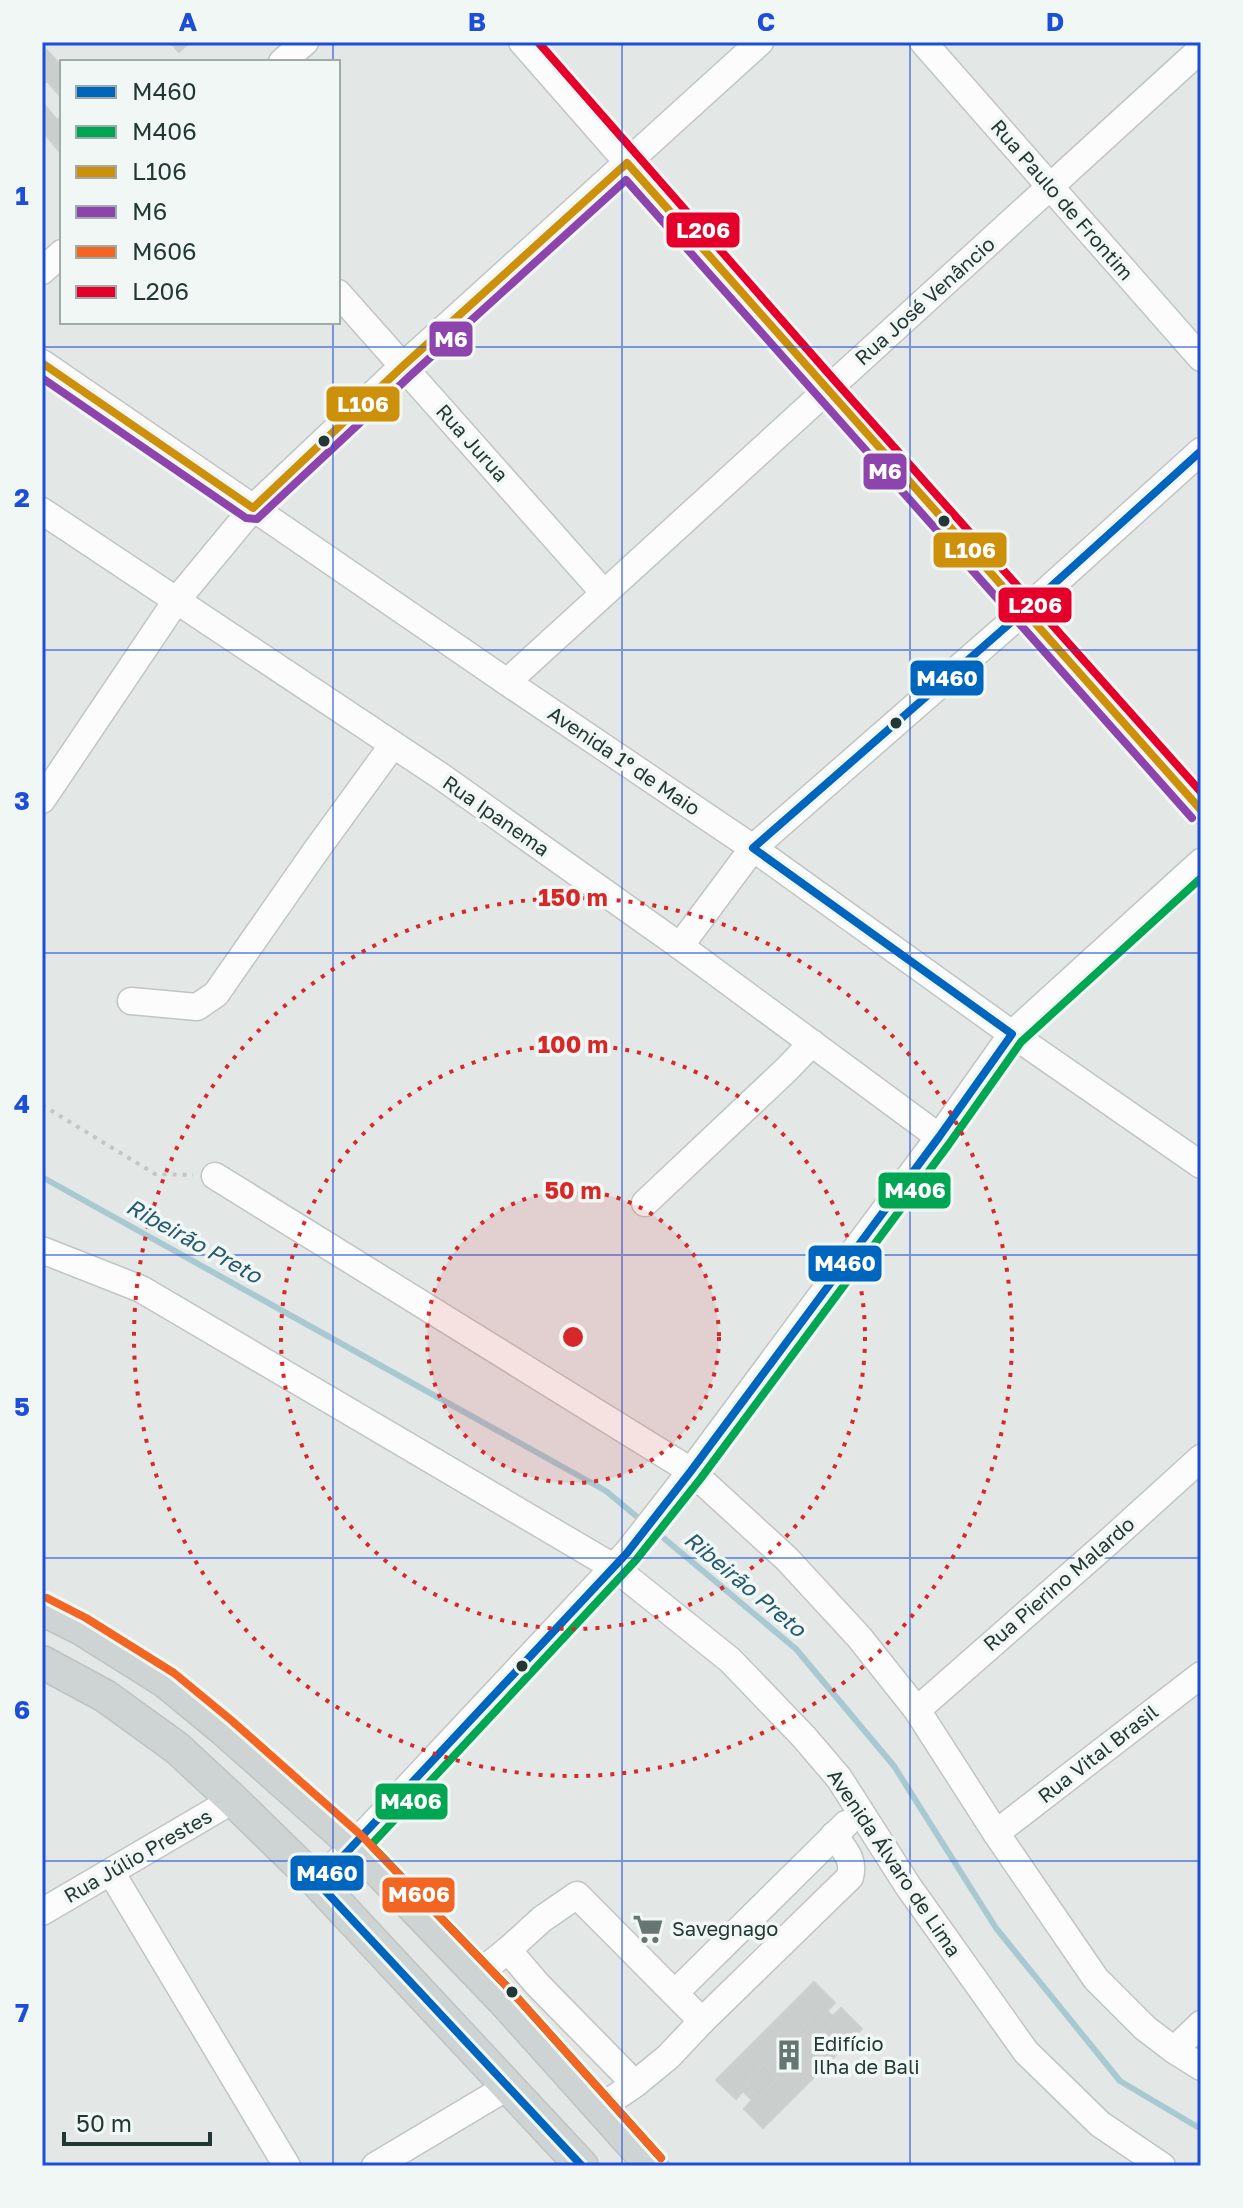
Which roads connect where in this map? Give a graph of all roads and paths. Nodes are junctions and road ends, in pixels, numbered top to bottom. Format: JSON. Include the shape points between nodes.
{"nodes":[{"id":1,"x":305,"y":42,"type":"edge"},
{"id":2,"x":522,"y":42,"type":"edge"},
{"id":3,"x":760,"y":42,"type":"edge"},
{"id":4,"x":923,"y":42,"type":"edge"},
{"id":5,"x":1201,"y":49,"type":"edge"},
{"id":6,"x":284,"y":60,"type":"edge"},
{"id":7,"x":627,"y":163,"type":"junction"},
{"id":8,"x":1050,"y":187,"type":"junction"},
{"id":9,"x":60,"y":255,"type":"edge"},
{"id":10,"x":42,"y":271,"type":"edge"},
{"id":11,"x":340,"y":295,"type":"edge"},
{"id":12,"x":1201,"y":358,"type":"edge"},
{"id":13,"x":42,"y":363,"type":"edge"},
{"id":14,"x":403,"y":366,"type":"junction"},
{"id":15,"x":827,"y":390,"type":"junction"},
{"id":16,"x":1201,"y":451,"type":"edge"},
{"id":17,"x":253,"y":508,"type":"junction"},
{"id":18,"x":45,"y":518,"type":"edge"},
{"id":19,"x":604,"y":593,"type":"junction"},
{"id":20,"x":176,"y":601,"type":"junction"},
{"id":21,"x":1024,"y":611,"type":"junction"},
{"id":22,"x":507,"y":682,"type":"junction"},
{"id":23,"x":392,"y":746,"type":"junction"},
{"id":24,"x":42,"y":800,"type":"edge"},
{"id":25,"x":1201,"y":810,"type":"edge"},
{"id":26,"x":753,"y":848,"type":"junction"},
{"id":27,"x":1201,"y":862,"type":"edge"},
{"id":28,"x":680,"y":946,"type":"junction"},
{"id":29,"x":131,"y":1001,"type":"dead end"},
{"id":30,"x":1012,"y":1034,"type":"junction"},
{"id":31,"x":812,"y":1043,"type":"junction"},
{"id":32,"x":42,"y":1105,"type":"edge"},
{"id":33,"x":939,"y":1137,"type":"junction"},
{"id":34,"x":1201,"y":1165,"type":"edge"},
{"id":35,"x":215,"y":1176,"type":"joint"},
{"id":36,"x":645,"y":1203,"type":"dead end"},
{"id":37,"x":42,"y":1250,"type":"edge"},
{"id":38,"x":1201,"y":1458,"type":"edge"},
{"id":39,"x":691,"y":1471,"type":"junction"},
{"id":40,"x":621,"y":1561,"type":"junction"},
{"id":41,"x":42,"y":1609,"type":"edge"},
{"id":42,"x":42,"y":1662,"type":"edge"},
{"id":43,"x":1201,"y":1675,"type":"edge"},
{"id":44,"x":917,"y":1710,"type":"junction"},
{"id":45,"x":233,"y":1800,"type":"junction"},
{"id":46,"x":860,"y":1811,"type":"junction"},
{"id":47,"x":996,"y":1833,"type":"junction"},
{"id":48,"x":834,"y":1835,"type":"junction"},
{"id":49,"x":354,"y":1845,"type":"junction"},
{"id":50,"x":111,"y":1872,"type":"junction"},
{"id":51,"x":318,"y":1883,"type":"junction"},
{"id":52,"x":42,"y":1912,"type":"edge"},
{"id":53,"x":508,"y":1950,"type":"junction"},
{"id":54,"x":478,"y":1974,"type":"junction"},
{"id":55,"x":675,"y":1993,"type":"junction"},
{"id":56,"x":702,"y":2021,"type":"junction"},
{"id":57,"x":1201,"y":2024,"type":"edge"},
{"id":58,"x":1174,"y":2050,"type":"junction"},
{"id":59,"x":1201,"y":2067,"type":"edge"},
{"id":60,"x":635,"y":2084,"type":"junction"},
{"id":61,"x":509,"y":2086,"type":"junction"},
{"id":62,"x":600,"y":2108,"type":"junction"},
{"id":63,"x":287,"y":2166,"type":"edge"},
{"id":64,"x":375,"y":2166,"type":"edge"},
{"id":65,"x":582,"y":2166,"type":"edge"},
{"id":66,"x":652,"y":2166,"type":"edge"},
{"id":67,"x":1162,"y":2166,"type":"edge"}],
"edges":[{"from":1,"to":6,"type":"street"},
{"from":2,"to":7,"type":"street"},
{"from":3,"to":7,"type":"street"},
{"from":4,"to":8,"type":"street","name":"Rua Paulo de Frontim"},
{"from":5,"to":8,"type":"street","name":"Rua José Venâncio"},
{"from":7,"to":14,"type":"street"},
{"from":7,"to":15,"type":"street"},
{"from":8,"to":12,"type":"street","name":"Rua Paulo de Frontim"},
{"from":8,"to":15,"type":"street","name":"Rua José Venâncio"},
{"from":9,"to":10,"type":"street"},
{"from":11,"to":14,"type":"street","name":"Rua Jurua"},
{"from":13,"to":17,"type":"street","name":"Avenida 1º de Maio"},
{"from":14,"to":17,"type":"street"},
{"from":14,"to":19,"type":"street","name":"Rua Jurua"},
{"from":15,"to":19,"type":"street","name":"Rua José Venâncio"},
{"from":15,"to":21,"type":"street"},
{"from":16,"to":21,"type":"street"},
{"from":17,"to":20,"type":"street"},
{"from":17,"to":22,"type":"street","name":"Avenida 1º de Maio"},
{"from":18,"to":20,"type":"street","name":"Rua Ipanema"},
{"from":19,"to":22,"type":"street","name":"Rua José Venâncio"},
{"from":20,"to":23,"type":"street","name":"Rua Ipanema"},
{"from":20,"to":24,"type":"street"},
{"from":21,"to":25,"type":"street"},
{"from":21,"to":26,"type":"street"},
{"from":22,"to":26,"type":"street","name":"Avenida 1º de Maio"},
{"from":23,"to":28,"type":"street","name":"Rua Ipanema"},
{"from":23,"to":29,"type":"street","via":[[216,994],[197,1007]]},
{"from":26,"to":28,"type":"street"},
{"from":26,"to":30,"type":"street","name":"Avenida 1º de Maio"},
{"from":27,"to":30,"type":"street"},
{"from":28,"to":31,"type":"street","name":"Rua Ipanema"},
{"from":30,"to":33,"type":"street"},
{"from":30,"to":34,"type":"street","name":"Avenida 1º de Maio"},
{"from":31,"to":33,"type":"street","name":"Rua Ipanema"},
{"from":31,"to":36,"type":"street"},
{"from":32,"to":35,"type":"path","via":[[155,1174]]},
{"from":33,"to":39,"type":"street"},
{"from":35,"to":39,"type":"street"},
{"from":37,"to":40,"type":"street","name":"Avenida Álvaro de Lima","via":[[141,1289]]},
{"from":38,"to":44,"type":"street","name":"Rua Pierino Malardo"},
{"from":39,"to":40,"type":"street"},
{"from":39,"to":44,"type":"street","via":[[787,1559]]},
{"from":40,"to":46,"type":"street","name":"Avenida Álvaro de Lima","via":[[730,1660],[804,1737]]},
{"from":40,"to":49,"type":"street"},
{"from":41,"to":49,"type":"main road","via":[[166,1682]]},
{"from":42,"to":45,"type":"main road","via":[[117,1704],[177,1748]]},
{"from":43,"to":47,"type":"street","name":"Rua Vital Brasil"},
{"from":44,"to":47,"type":"street"},
{"from":45,"to":50,"type":"street","name":"Rua Júlio Prestes"},
{"from":45,"to":51,"type":"main road"},
{"from":46,"to":48,"type":"street"},
{"from":46,"to":67,"type":"street","name":"Avenida Álvaro de Lima","via":[[1026,2052],[1100,2124]]},
{"from":47,"to":58,"type":"street","via":[[1096,1979]]},
{"from":48,"to":55,"type":"street"},
{"from":48,"to":56,"type":"street","via":[[851,1858],[850,1877]]},
{"from":49,"to":51,"type":"street"},
{"from":49,"to":54,"type":"main road"},
{"from":50,"to":52,"type":"street","name":"Rua Júlio Prestes"},
{"from":50,"to":63,"type":"street"},
{"from":51,"to":61,"type":"main road"},
{"from":53,"to":54,"type":"street"},
{"from":53,"to":55,"type":"street","via":[[577,1895]]},
{"from":53,"to":60,"type":"street"},
{"from":54,"to":62,"type":"main road"},
{"from":55,"to":56,"type":"street"},
{"from":56,"to":60,"type":"street"},
{"from":57,"to":58,"type":"street"},
{"from":58,"to":59,"type":"street"},
{"from":60,"to":62,"type":"street"},
{"from":61,"to":64,"type":"street"},
{"from":61,"to":65,"type":"main road"},
{"from":62,"to":66,"type":"main road"}]}
